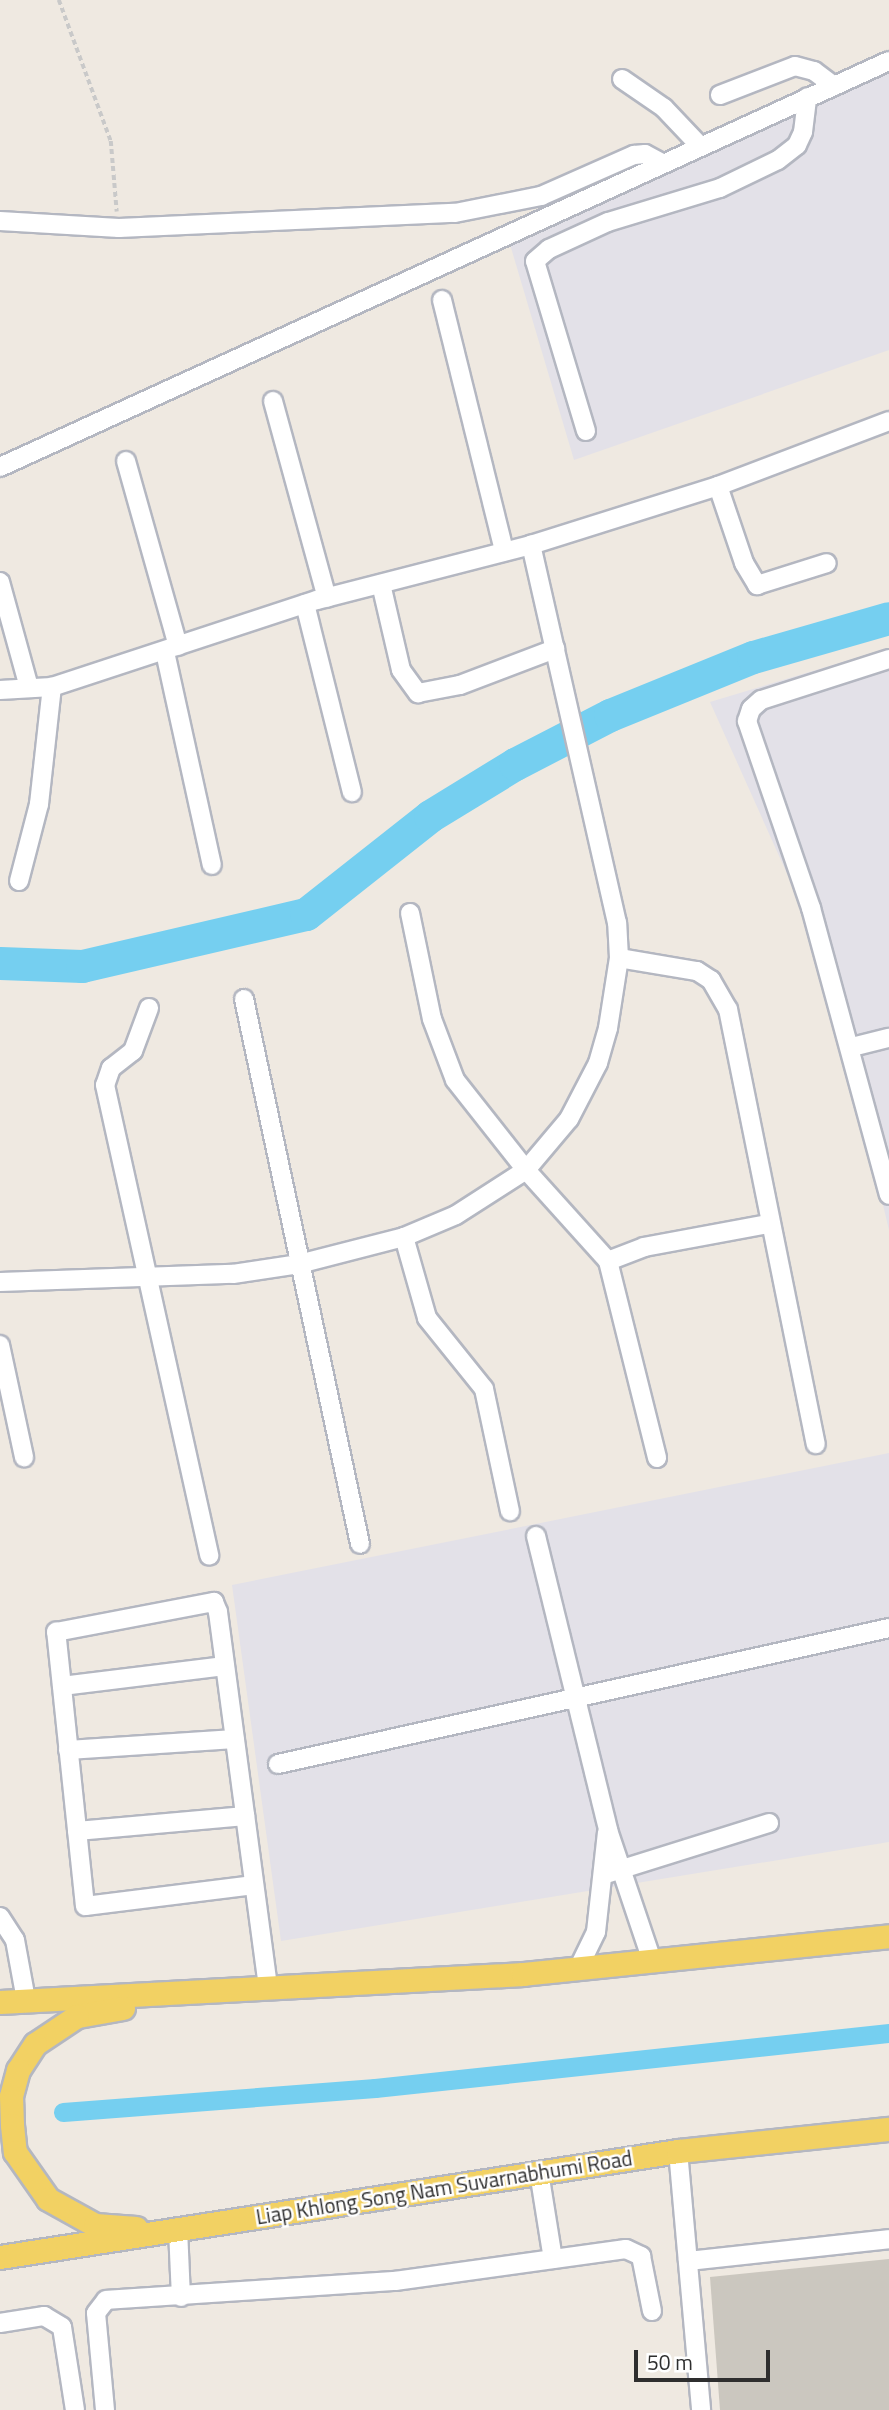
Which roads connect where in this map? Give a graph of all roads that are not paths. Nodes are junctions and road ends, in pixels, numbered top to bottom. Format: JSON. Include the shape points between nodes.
{"nodes":[{"id":1,"x":889,"y":61,"type":"edge"},
{"id":2,"x":622,"y":79,"type":"dead end"},
{"id":3,"x":834,"y":86,"type":"junction"},
{"id":4,"x":720,"y":95,"type":"dead end"},
{"id":5,"x":807,"y":97,"type":"junction"},
{"id":6,"x":700,"y":146,"type":"junction"},
{"id":7,"x":662,"y":163,"type":"junction"},
{"id":8,"x":0,"y":221,"type":"edge"},
{"id":9,"x":442,"y":300,"type":"dead end"},
{"id":10,"x":273,"y":401,"type":"dead end"},
{"id":11,"x":889,"y":421,"type":"edge"},
{"id":12,"x":586,"y":431,"type":"dead end"},
{"id":13,"x":126,"y":461,"type":"dead end"},
{"id":14,"x":0,"y":467,"type":"edge"},
{"id":15,"x":718,"y":486,"type":"junction"},
{"id":16,"x":531,"y":545,"type":"junction"},
{"id":17,"x":505,"y":551,"type":"junction"},
{"id":18,"x":827,"y":563,"type":"dead end"},
{"id":19,"x":0,"y":582,"type":"edge"},
{"id":20,"x":381,"y":583,"type":"junction"},
{"id":21,"x":327,"y":598,"type":"junction"},
{"id":22,"x":305,"y":604,"type":"junction"},
{"id":23,"x":172,"y":649,"type":"junction"},
{"id":24,"x":555,"y":649,"type":"junction"},
{"id":25,"x":889,"y":659,"type":"edge"},
{"id":26,"x":29,"y":687,"type":"junction"},
{"id":27,"x":52,"y":687,"type":"junction"},
{"id":28,"x":0,"y":690,"type":"edge"},
{"id":29,"x":352,"y":792,"type":"dead end"},
{"id":30,"x":212,"y":865,"type":"dead end"},
{"id":31,"x":19,"y":881,"type":"dead end"},
{"id":32,"x":410,"y":913,"type":"dead end"},
{"id":33,"x":619,"y":958,"type":"junction"},
{"id":34,"x":244,"y":999,"type":"dead end"},
{"id":35,"x":149,"y":1008,"type":"dead end"},
{"id":36,"x":889,"y":1038,"type":"edge"},
{"id":37,"x":852,"y":1047,"type":"junction"},
{"id":38,"x":526,"y":1170,"type":"junction"},
{"id":39,"x":889,"y":1195,"type":"edge"},
{"id":40,"x":768,"y":1224,"type":"junction"},
{"id":41,"x":404,"y":1237,"type":"junction"},
{"id":42,"x":608,"y":1261,"type":"junction"},
{"id":43,"x":299,"y":1264,"type":"junction"},
{"id":44,"x":149,"y":1278,"type":"junction"},
{"id":45,"x":0,"y":1282,"type":"edge"},
{"id":46,"x":0,"y":1345,"type":"edge"},
{"id":47,"x":816,"y":1444,"type":"dead end"},
{"id":48,"x":24,"y":1457,"type":"dead end"},
{"id":49,"x":657,"y":1458,"type":"dead end"},
{"id":50,"x":510,"y":1510,"type":"dead end"},
{"id":51,"x":536,"y":1536,"type":"dead end"},
{"id":52,"x":360,"y":1544,"type":"dead end"},
{"id":53,"x":209,"y":1556,"type":"dead end"},
{"id":54,"x":889,"y":1628,"type":"edge"},
{"id":55,"x":225,"y":1667,"type":"junction"},
{"id":56,"x":62,"y":1686,"type":"junction"},
{"id":57,"x":577,"y":1696,"type":"junction"},
{"id":58,"x":235,"y":1739,"type":"junction"},
{"id":59,"x":68,"y":1750,"type":"junction"},
{"id":60,"x":278,"y":1764,"type":"dead end"},
{"id":61,"x":245,"y":1816,"type":"junction"},
{"id":62,"x":769,"y":1822,"type":"dead end"},
{"id":63,"x":608,"y":1830,"type":"junction"},
{"id":64,"x":77,"y":1831,"type":"junction"},
{"id":65,"x":624,"y":1866,"type":"junction"},
{"id":66,"x":603,"y":1875,"type":"junction"},
{"id":67,"x":254,"y":1885,"type":"junction"},
{"id":68,"x":0,"y":1917,"type":"edge"},
{"id":69,"x":889,"y":1936,"type":"edge"},
{"id":70,"x":652,"y":1961,"type":"junction"},
{"id":71,"x":578,"y":1969,"type":"junction"},
{"id":72,"x":268,"y":1989,"type":"junction"},
{"id":73,"x":229,"y":1991,"type":"junction"},
{"id":74,"x":26,"y":2000,"type":"junction"},
{"id":75,"x":0,"y":2002,"type":"edge"},
{"id":76,"x":889,"y":2129,"type":"edge"},
{"id":77,"x":678,"y":2151,"type":"junction"},
{"id":78,"x":539,"y":2172,"type":"junction"},
{"id":79,"x":174,"y":2230,"type":"junction"},
{"id":80,"x":889,"y":2239,"type":"edge"},
{"id":81,"x":0,"y":2257,"type":"edge"},
{"id":82,"x":553,"y":2259,"type":"junction"},
{"id":83,"x":688,"y":2261,"type":"junction"},
{"id":84,"x":181,"y":2297,"type":"junction"},
{"id":85,"x":652,"y":2311,"type":"dead end"},
{"id":86,"x":0,"y":2323,"type":"edge"},
{"id":87,"x":75,"y":2410,"type":"edge"},
{"id":88,"x":105,"y":2410,"type":"edge"},
{"id":89,"x":701,"y":2410,"type":"edge"}],
"edges":[{"from":1,"to":3,"type":"street"},
{"from":2,"to":6,"type":"street","via":[[664,108]]},
{"from":3,"to":4,"type":"street","via":[[814,71],[795,66]]},
{"from":3,"to":5,"type":"street"},
{"from":5,"to":6,"type":"street"},
{"from":5,"to":12,"type":"street","via":[[803,132],[797,145],[778,160],[720,188],[608,222],[549,249],[534,261]]},
{"from":6,"to":7,"type":"street"},
{"from":7,"to":8,"type":"street","via":[[645,153],[634,155],[541,196],[455,213],[119,228]]},
{"from":7,"to":14,"type":"street"},
{"from":9,"to":17,"type":"street"},
{"from":10,"to":21,"type":"street"},
{"from":11,"to":15,"type":"street"},
{"from":13,"to":23,"type":"street"},
{"from":15,"to":16,"type":"street"},
{"from":15,"to":18,"type":"street","via":[[744,563],[757,585]]},
{"from":16,"to":17,"type":"street"},
{"from":16,"to":24,"type":"street"},
{"from":17,"to":20,"type":"street"},
{"from":19,"to":26,"type":"street"},
{"from":20,"to":21,"type":"street"},
{"from":20,"to":24,"type":"street","via":[[401,670],[418,693],[460,685]]},
{"from":21,"to":22,"type":"street"},
{"from":22,"to":23,"type":"street"},
{"from":22,"to":29,"type":"street"},
{"from":23,"to":27,"type":"street"},
{"from":23,"to":30,"type":"street"},
{"from":24,"to":33,"type":"street","via":[[617,923]]},
{"from":25,"to":37,"type":"street","via":[[761,700],[747,721],[811,908]]},
{"from":26,"to":27,"type":"street"},
{"from":26,"to":28,"type":"street"},
{"from":27,"to":31,"type":"street","via":[[39,804]]},
{"from":32,"to":38,"type":"street","via":[[440,1048],[456,1080]]},
{"from":33,"to":38,"type":"street","via":[[598,1063],[569,1119]]},
{"from":33,"to":40,"type":"street","via":[[697,971],[721,993],[728,1009]]},
{"from":34,"to":43,"type":"street"},
{"from":35,"to":44,"type":"street","via":[[132,1051],[111,1069],[105,1085]]},
{"from":36,"to":37,"type":"street"},
{"from":37,"to":39,"type":"street"},
{"from":38,"to":41,"type":"street","via":[[456,1215]]},
{"from":38,"to":42,"type":"street"},
{"from":40,"to":42,"type":"street","via":[[644,1247]]},
{"from":40,"to":47,"type":"street"},
{"from":41,"to":43,"type":"street"},
{"from":41,"to":50,"type":"street","via":[[428,1318],[484,1389]]},
{"from":42,"to":49,"type":"street"},
{"from":43,"to":44,"type":"street","via":[[233,1274]]},
{"from":43,"to":52,"type":"street"},
{"from":44,"to":45,"type":"street"},
{"from":44,"to":53,"type":"street"},
{"from":46,"to":48,"type":"street"},
{"from":51,"to":57,"type":"street"},
{"from":54,"to":57,"type":"street"},
{"from":55,"to":56,"type":"street"},
{"from":55,"to":56,"type":"street","via":[[214,1602],[56,1632]]},
{"from":55,"to":58,"type":"street"},
{"from":56,"to":59,"type":"street"},
{"from":57,"to":60,"type":"street"},
{"from":57,"to":63,"type":"street"},
{"from":58,"to":59,"type":"street"},
{"from":58,"to":61,"type":"street"},
{"from":59,"to":64,"type":"street"},
{"from":61,"to":64,"type":"street"},
{"from":61,"to":67,"type":"street"},
{"from":62,"to":65,"type":"street"},
{"from":63,"to":65,"type":"street"},
{"from":63,"to":66,"type":"street"},
{"from":64,"to":67,"type":"street","via":[[85,1906]]},
{"from":65,"to":66,"type":"street"},
{"from":65,"to":70,"type":"street"},
{"from":66,"to":71,"type":"street","via":[[596,1932]]},
{"from":67,"to":72,"type":"street"},
{"from":68,"to":74,"type":"street","via":[[15,1940]]},
{"from":69,"to":70,"type":"main road"},
{"from":70,"to":71,"type":"main road"},
{"from":71,"to":72,"type":"main road"},
{"from":72,"to":73,"type":"main road"},
{"from":73,"to":74,"type":"main road"},
{"from":73,"to":79,"type":"main road","via":[[77,2016],[35,2044],[18,2070],[11,2096],[15,2152],[48,2199],[95,2225]]},
{"from":74,"to":75,"type":"main road"},
{"from":76,"to":77,"type":"main road","name":"Liap Khlong Song Nam Suvarnabhumi Road"},
{"from":77,"to":78,"type":"main road","name":"Liap Khlong Song Nam Suvarnabhumi Road"},
{"from":77,"to":83,"type":"street"},
{"from":78,"to":79,"type":"main road","name":"Liap Khlong Song Nam Suvarnabhumi Road"},
{"from":78,"to":82,"type":"street"},
{"from":79,"to":81,"type":"main road","name":"Liap Khlong Song Nam Suvarnabhumi Road"},
{"from":79,"to":84,"type":"street"},
{"from":80,"to":83,"type":"street"},
{"from":82,"to":84,"type":"street","via":[[395,2281]]},
{"from":82,"to":85,"type":"street","via":[[634,2249],[641,2256]]},
{"from":83,"to":89,"type":"street"},
{"from":84,"to":88,"type":"street","via":[[106,2300],[99,2306],[96,2333]]},
{"from":86,"to":87,"type":"street","via":[[44,2316],[62,2327]]}]}
